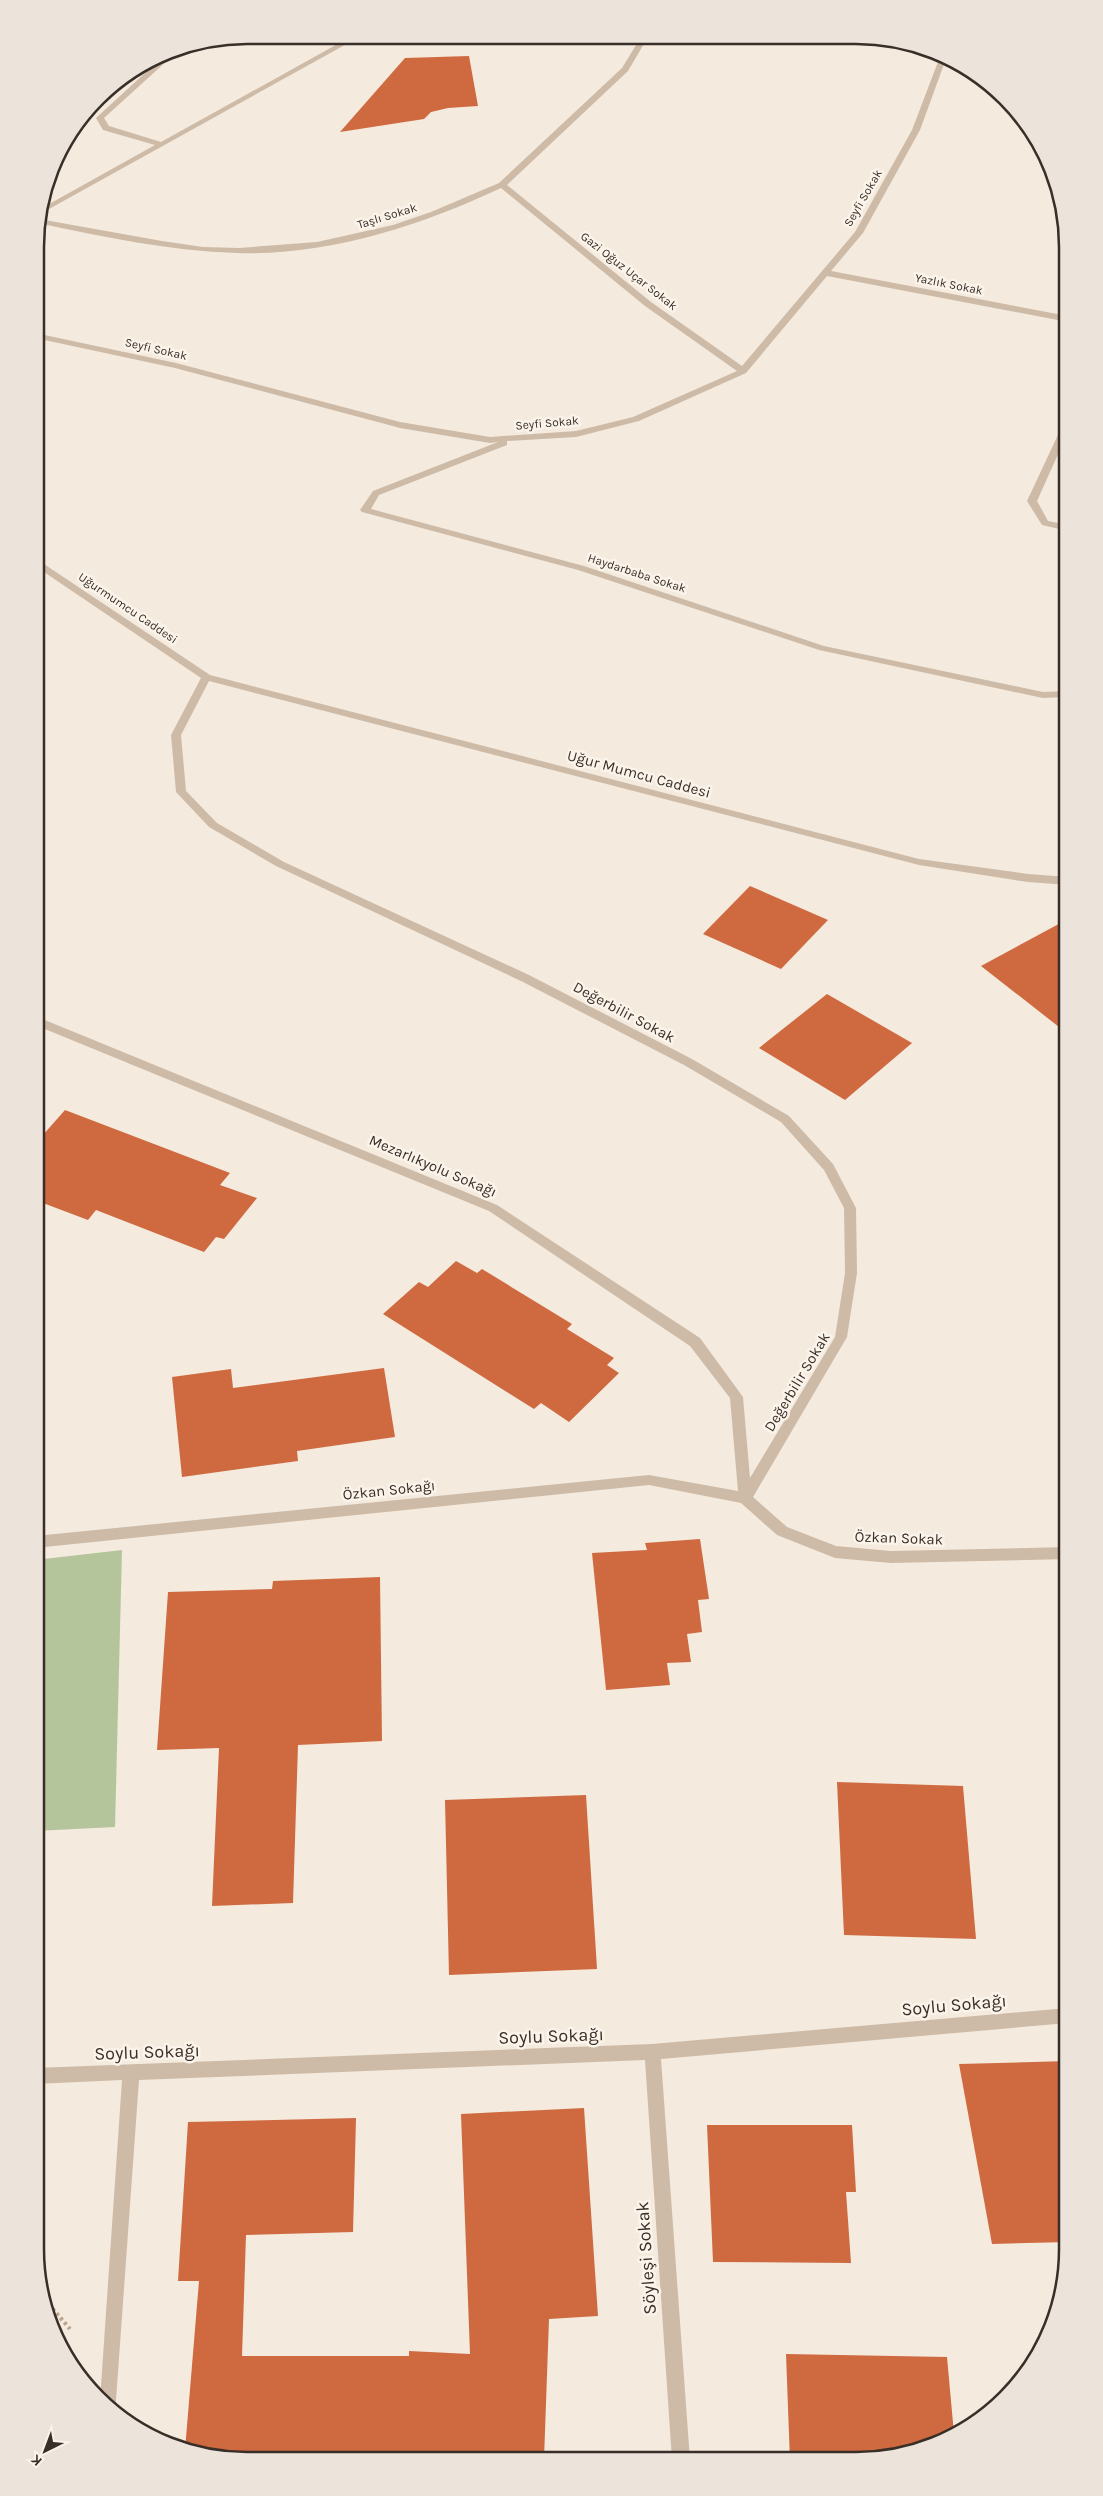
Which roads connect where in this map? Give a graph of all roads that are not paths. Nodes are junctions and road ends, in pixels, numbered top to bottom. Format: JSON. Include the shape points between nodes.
{"nodes":[{"id":1,"x":343,"y":44,"type":"edge"},
{"id":2,"x":641,"y":44,"type":"edge"},
{"id":3,"x":160,"y":63,"type":"edge"},
{"id":4,"x":941,"y":63,"type":"edge"},
{"id":5,"x":162,"y":145,"type":"junction"},
{"id":6,"x":502,"y":184,"type":"junction"},
{"id":7,"x":48,"y":208,"type":"edge"},
{"id":8,"x":45,"y":222,"type":"edge"},
{"id":9,"x":826,"y":273,"type":"junction"},
{"id":10,"x":1059,"y":317,"type":"edge"},
{"id":11,"x":44,"y":337,"type":"edge"},
{"id":12,"x":744,"y":372,"type":"junction"},
{"id":13,"x":518,"y":438,"type":"junction"},
{"id":14,"x":1059,"y":442,"type":"edge"},
{"id":15,"x":1059,"y":526,"type":"edge"},
{"id":16,"x":44,"y":567,"type":"edge"},
{"id":17,"x":206,"y":677,"type":"junction"},
{"id":18,"x":1059,"y":694,"type":"edge"},
{"id":19,"x":1059,"y":880,"type":"edge"},
{"id":20,"x":44,"y":1024,"type":"edge"},
{"id":21,"x":745,"y":1498,"type":"junction"},
{"id":22,"x":44,"y":1541,"type":"edge"},
{"id":23,"x":1059,"y":1554,"type":"edge"},
{"id":24,"x":1059,"y":2016,"type":"edge"},
{"id":25,"x":652,"y":2052,"type":"junction"},
{"id":26,"x":130,"y":2073,"type":"junction"},
{"id":27,"x":44,"y":2076,"type":"edge"},
{"id":28,"x":109,"y":2398,"type":"edge"},
{"id":29,"x":680,"y":2452,"type":"edge"}],
"edges":[{"from":1,"to":5,"type":"street"},
{"from":2,"to":6,"type":"street","name":"Taşlı Sokak","via":[[625,69]]},
{"from":3,"to":5,"type":"street","via":[[100,118],[106,128]]},
{"from":4,"to":9,"type":"street","name":"Seyfi Sokak","via":[[916,130],[859,233]]},
{"from":5,"to":7,"type":"street"},
{"from":6,"to":8,"type":"street","name":"Taşlı Sokak","via":[[482,195],[362,236],[266,249],[204,249]]},
{"from":6,"to":12,"type":"street","name":"Gazi Oğuz Uçar Sokak","via":[[648,304]]},
{"from":9,"to":10,"type":"street","name":"Yazlık Sokak"},
{"from":9,"to":12,"type":"street","name":"Seyfi Sokak"},
{"from":11,"to":13,"type":"street","name":"Seyfi Sokak","via":[[176,366],[400,425],[490,440]]},
{"from":12,"to":13,"type":"street","name":"Seyfi Sokak","via":[[636,419],[576,434]]},
{"from":13,"to":18,"type":"street","name":"Haydarbaba Sokak","via":[[376,493],[365,510],[581,568],[822,648],[1043,695]]},
{"from":14,"to":15,"type":"street","via":[[1032,501],[1045,523]]},
{"from":16,"to":17,"type":"street","name":"Uğurmumcu Caddesi"},
{"from":17,"to":19,"type":"street","name":"Uğur Mumcu Caddesi","via":[[919,862]]},
{"from":17,"to":21,"type":"street","name":"Değerbilir Sokak","via":[[176,735],[181,792],[213,825],[280,864],[525,978],[688,1062],[785,1118],[829,1167],[850,1208],[851,1273],[842,1337]]},
{"from":20,"to":21,"type":"street","name":"Mezarlıkyolu Sokağı","via":[[493,1208],[695,1342],[736,1397]]},
{"from":21,"to":22,"type":"street","name":"Özkan Sokağı","via":[[649,1480]]},
{"from":21,"to":23,"type":"street","name":"Özkan Sokak","via":[[782,1531],[835,1552],[891,1557]]},
{"from":24,"to":25,"type":"street","name":"Soylu Sokağı"},
{"from":25,"to":26,"type":"street","name":"Soylu Sokağı"},
{"from":25,"to":29,"type":"street","name":"Söyleşi Sokak"},
{"from":26,"to":27,"type":"street","name":"Soylu Sokağı"},
{"from":26,"to":28,"type":"street"}]}
